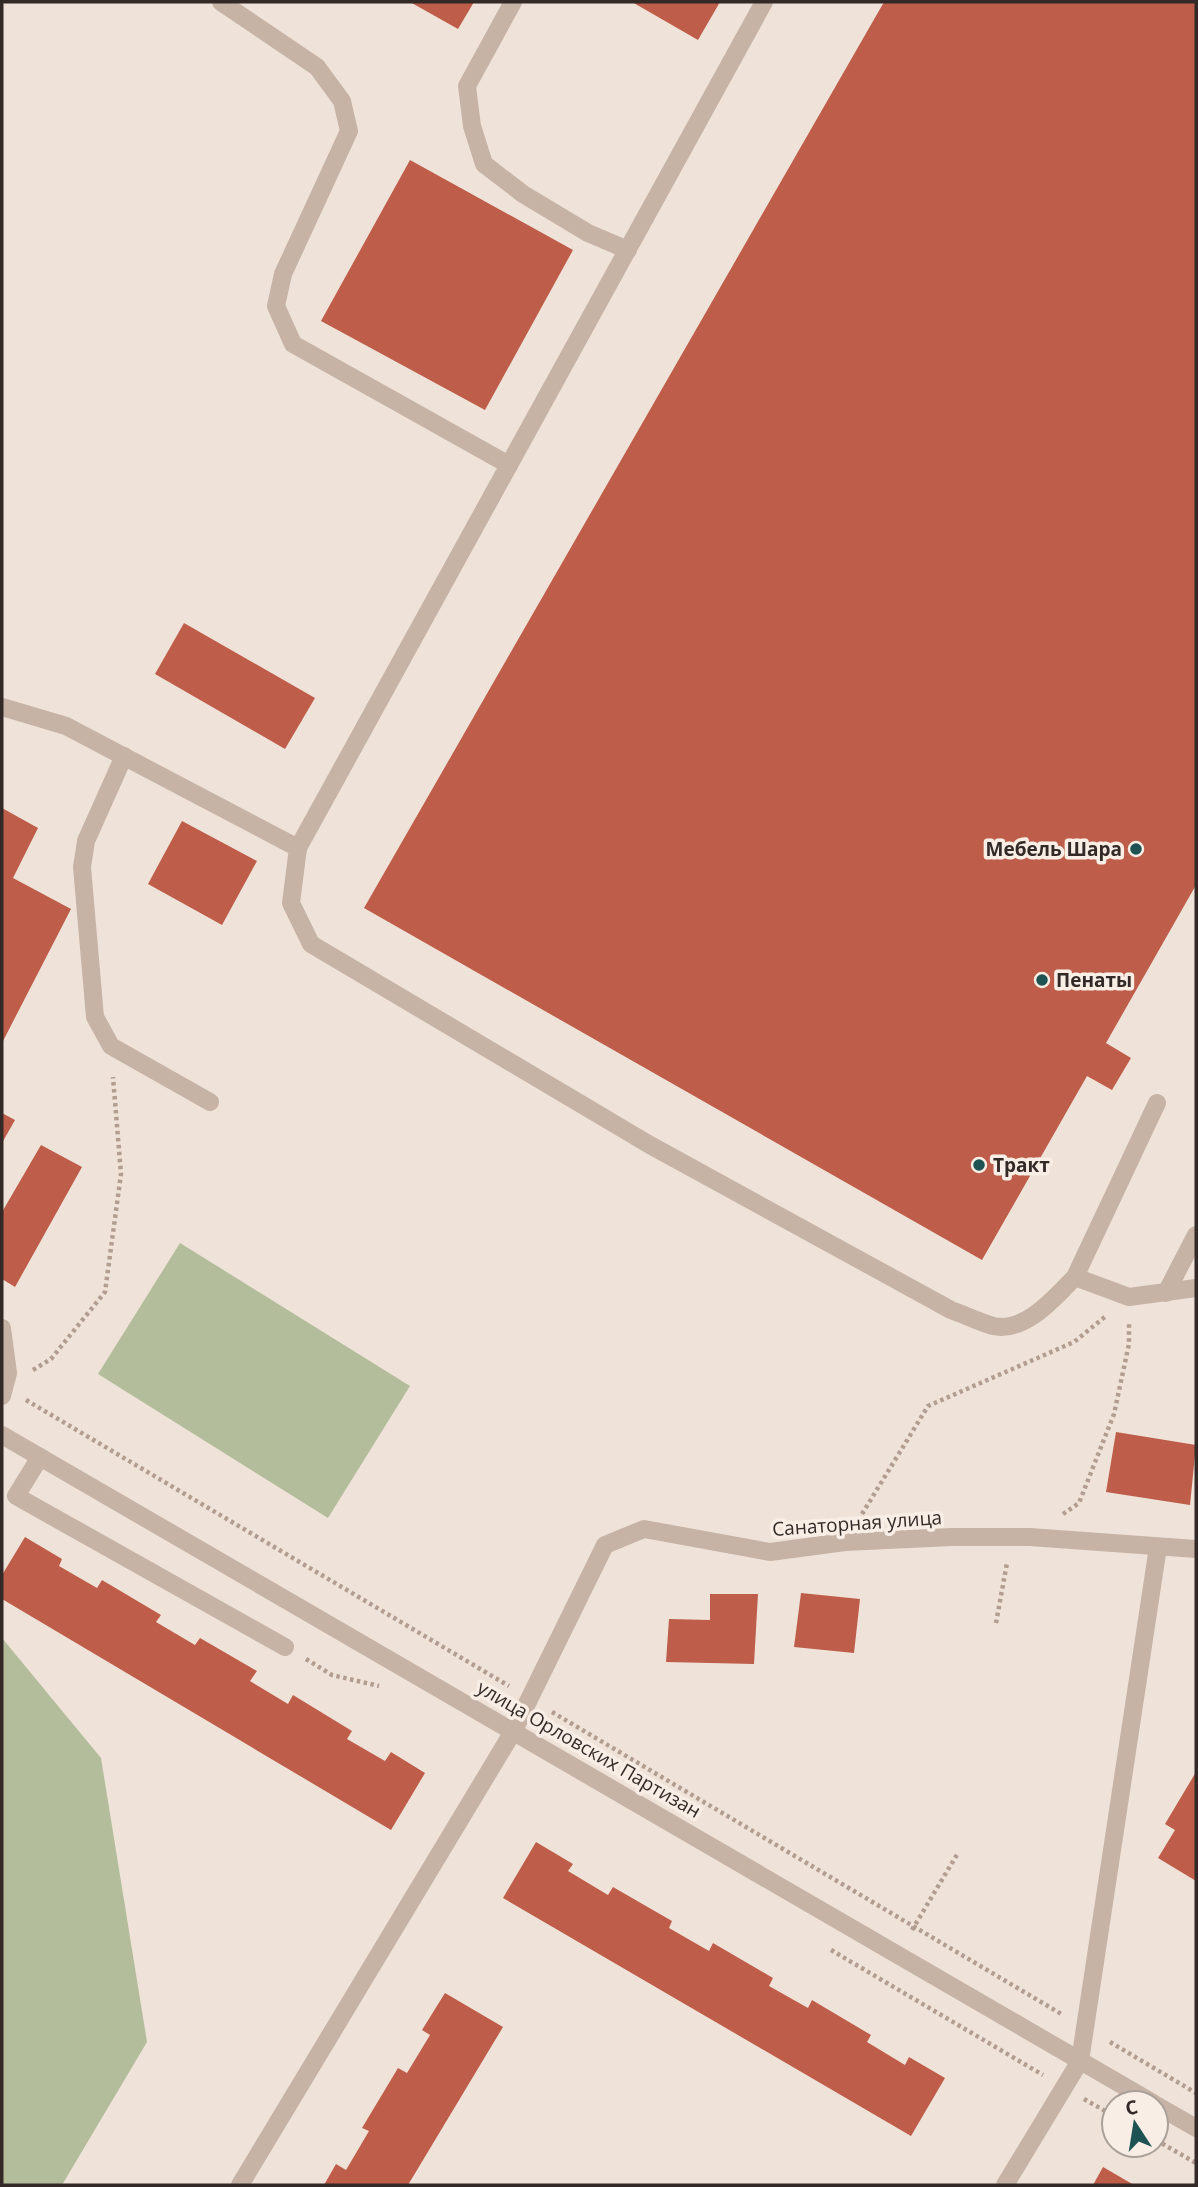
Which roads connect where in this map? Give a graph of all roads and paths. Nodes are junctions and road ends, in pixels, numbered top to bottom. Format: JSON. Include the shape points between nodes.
{"nodes":[{"id":1,"x":221,"y":2,"type":"edge"},
{"id":2,"x":513,"y":2,"type":"edge"},
{"id":3,"x":764,"y":2,"type":"edge"},
{"id":4,"x":628,"y":250,"type":"junction"},
{"id":5,"x":509,"y":465,"type":"junction"},
{"id":6,"x":2,"y":707,"type":"edge"},
{"id":7,"x":124,"y":756,"type":"junction"},
{"id":8,"x":298,"y":848,"type":"junction"},
{"id":9,"x":111,"y":1046,"type":"junction"},
{"id":10,"x":211,"y":1102,"type":"dead end"},
{"id":11,"x":1157,"y":1103,"type":"dead end"},
{"id":12,"x":1196,"y":1235,"type":"edge"},
{"id":13,"x":1075,"y":1277,"type":"junction"},
{"id":14,"x":1196,"y":1288,"type":"edge"},
{"id":15,"x":1166,"y":1293,"type":"junction"},
{"id":16,"x":1129,"y":1297,"type":"junction"},
{"id":17,"x":2,"y":1328,"type":"edge"},
{"id":18,"x":4,"y":1392,"type":"edge"},
{"id":19,"x":2,"y":1435,"type":"edge"},
{"id":20,"x":40,"y":1457,"type":"junction"},
{"id":21,"x":1030,"y":1538,"type":"junction"},
{"id":22,"x":845,"y":1542,"type":"junction"},
{"id":23,"x":1158,"y":1547,"type":"junction"},
{"id":24,"x":1196,"y":1549,"type":"edge"},
{"id":25,"x":996,"y":1623,"type":"dead end"},
{"id":26,"x":285,"y":1647,"type":"dead end"},
{"id":27,"x":530,"y":1699,"type":"junction"},
{"id":28,"x":514,"y":1730,"type":"junction"},
{"id":29,"x":958,"y":1853,"type":"dead end"},
{"id":30,"x":914,"y":1928,"type":"junction"},
{"id":31,"x":898,"y":1955,"type":"junction"},
{"id":32,"x":1085,"y":2027,"type":"junction"},
{"id":33,"x":1080,"y":2061,"type":"junction"},
{"id":34,"x":1128,"y":2089,"type":"edge"},
{"id":35,"x":1196,"y":2093,"type":"edge"},
{"id":36,"x":1170,"y":2113,"type":"edge"},
{"id":37,"x":1196,"y":2128,"type":"edge"},
{"id":38,"x":1170,"y":2148,"type":"edge"},
{"id":39,"x":1196,"y":2163,"type":"edge"},
{"id":40,"x":240,"y":2185,"type":"edge"},
{"id":41,"x":1005,"y":2185,"type":"edge"}],
"edges":[{"from":1,"to":5,"type":"street","via":[[317,67],[341,102],[349,131],[283,274],[276,306],[293,344]]},
{"from":2,"to":4,"type":"street","via":[[467,86],[472,126],[484,164],[588,233]]},
{"from":3,"to":4,"type":"street"},
{"from":4,"to":5,"type":"street"},
{"from":5,"to":8,"type":"street"},
{"from":6,"to":7,"type":"street","via":[[66,726]]},
{"from":7,"to":8,"type":"street"},
{"from":7,"to":9,"type":"street","via":[[86,841],[82,866],[95,1017]]},
{"from":8,"to":13,"type":"street","via":[[292,903],[311,944],[650,1145],[951,1311],[996,1326],[1018,1324]]},
{"from":9,"to":10,"type":"street"},
{"from":9,"to":18,"type":"path","via":[[121,1174],[105,1292],[51,1359]]},
{"from":11,"to":13,"type":"street"},
{"from":12,"to":15,"type":"street"},
{"from":13,"to":16,"type":"street"},
{"from":14,"to":15,"type":"street"},
{"from":15,"to":16,"type":"street"},
{"from":16,"to":21,"type":"path","via":[[1129,1345],[1114,1414],[1079,1503]]},
{"from":16,"to":22,"type":"path","via":[[1074,1342],[928,1406]]},
{"from":17,"to":18,"type":"street","via":[[8,1373]]},
{"from":18,"to":27,"type":"path"},
{"from":19,"to":20,"type":"street","name":"улица Орловских Партизан"},
{"from":20,"to":26,"type":"street","via":[[16,1496]]},
{"from":20,"to":28,"type":"street","name":"улица Орловских Партизан"},
{"from":21,"to":22,"type":"street","name":"Санаторная улица"},
{"from":21,"to":23,"type":"street","name":"Санаторная улица"},
{"from":21,"to":25,"type":"path","via":[[1006,1563]]},
{"from":22,"to":27,"type":"street","name":"Санаторная улица","via":[[770,1552],[645,1529],[605,1545]]},
{"from":23,"to":24,"type":"street","name":"Санаторная улица"},
{"from":23,"to":32,"type":"street"},
{"from":27,"to":28,"type":"street","name":"Санаторная улица"},
{"from":27,"to":30,"type":"path"},
{"from":28,"to":31,"type":"street","name":"улица Орловских Партизан"},
{"from":28,"to":40,"type":"street","name":"Санаторная улица"},
{"from":29,"to":30,"type":"path"},
{"from":30,"to":31,"type":"path"},
{"from":30,"to":32,"type":"path"},
{"from":31,"to":33,"type":"street","name":"улица Орловских Партизан"},
{"from":32,"to":33,"type":"street"},
{"from":32,"to":35,"type":"path"},
{"from":33,"to":34,"type":"street","name":"улица Орловских Партизан"},
{"from":33,"to":41,"type":"street"},
{"from":36,"to":37,"type":"street","name":"улица Орловских Партизан"},
{"from":38,"to":39,"type":"path"}]}
